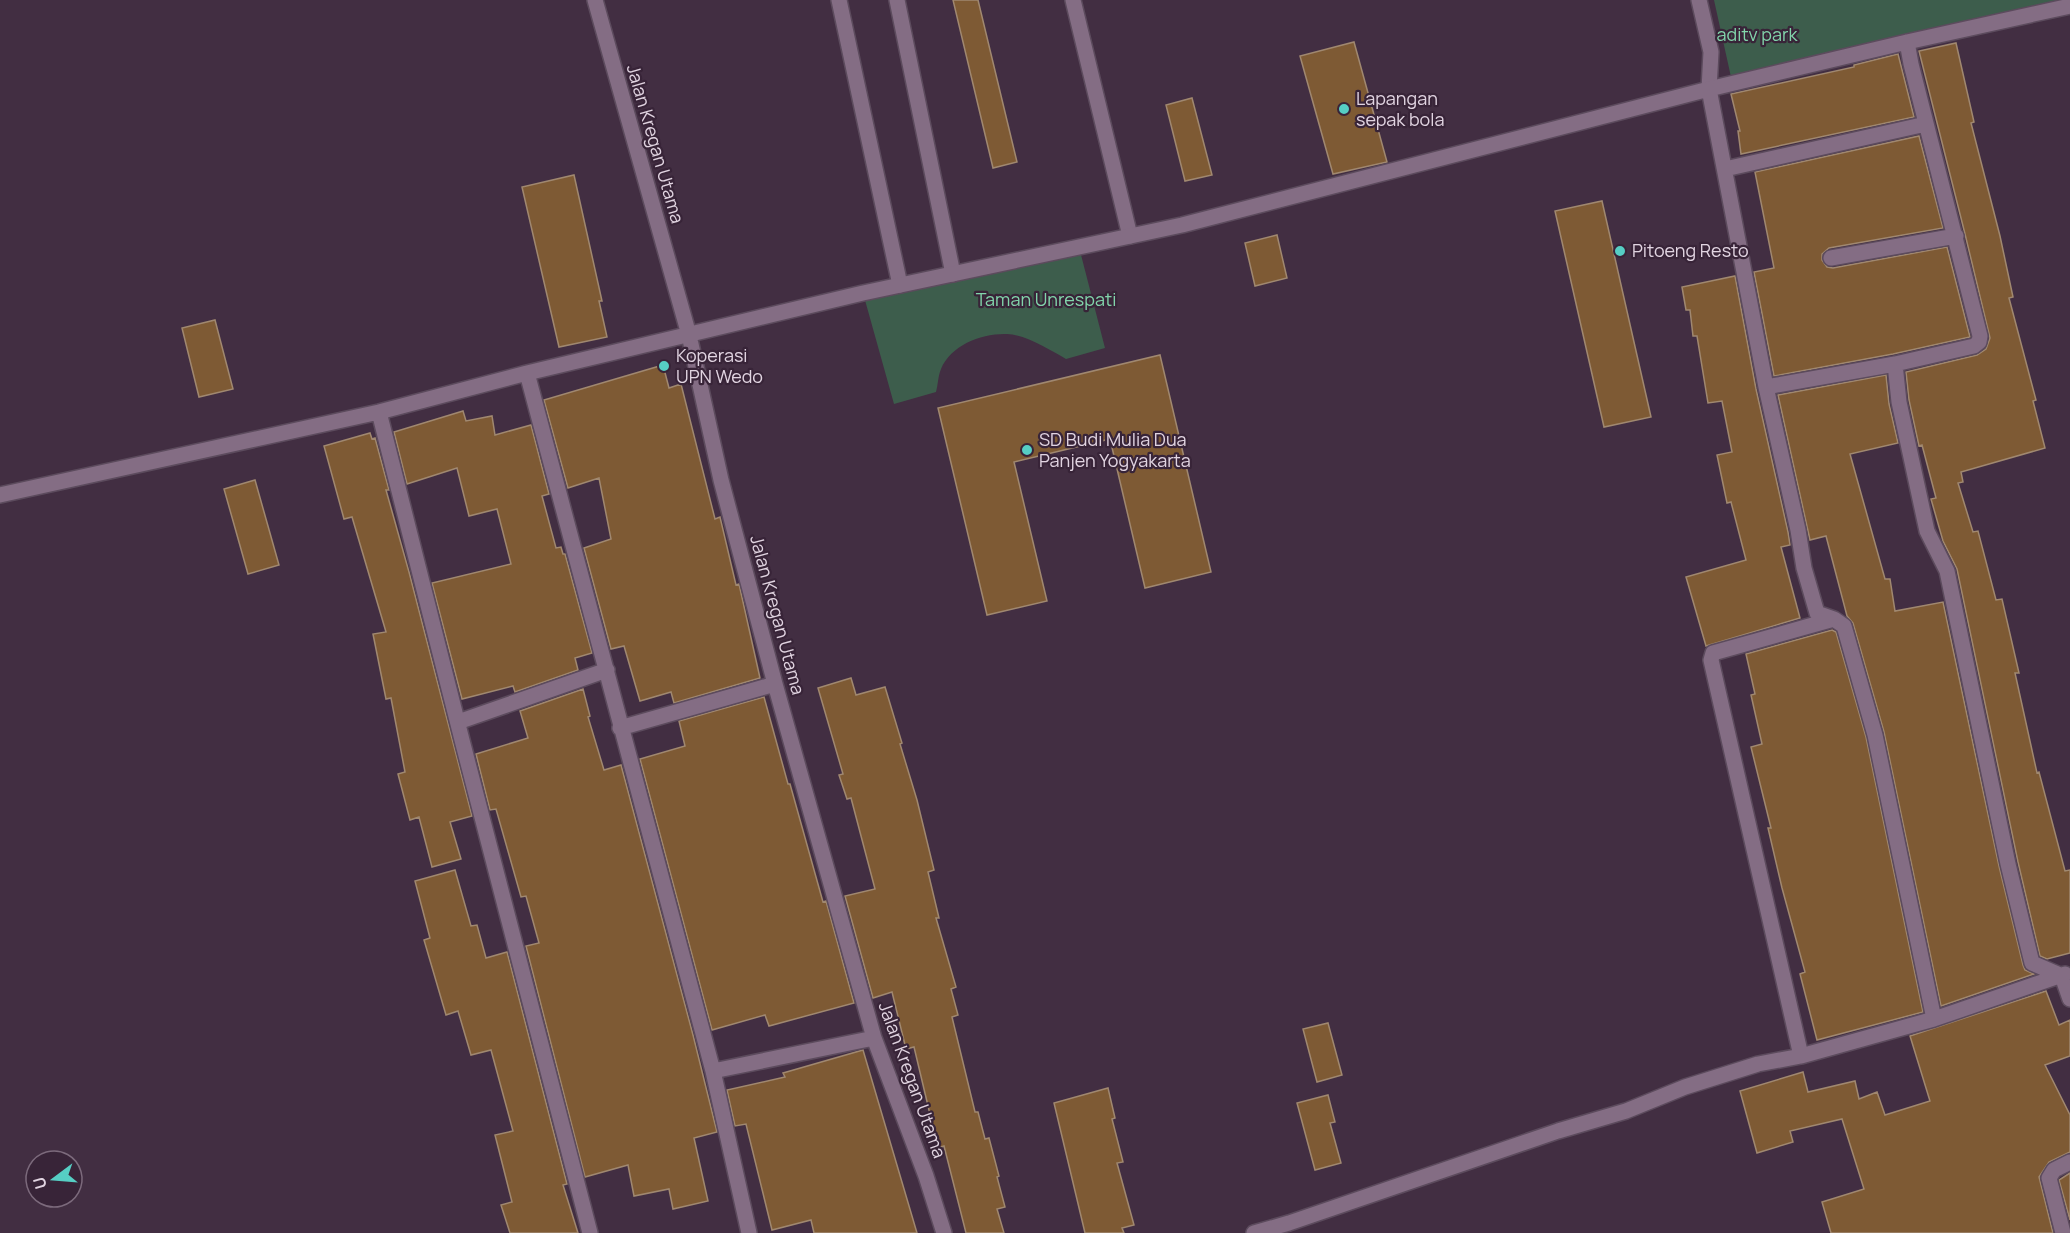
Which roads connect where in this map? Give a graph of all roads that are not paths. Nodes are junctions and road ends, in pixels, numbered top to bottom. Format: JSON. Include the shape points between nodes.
{"nodes":[{"id":1,"x":595,"y":0,"type":"edge"},
{"id":2,"x":839,"y":0,"type":"edge"},
{"id":3,"x":897,"y":0,"type":"edge"},
{"id":4,"x":1073,"y":0,"type":"edge"},
{"id":5,"x":1699,"y":0,"type":"edge"},
{"id":6,"x":2063,"y":5,"type":"edge"},
{"id":7,"x":1907,"y":42,"type":"junction"},
{"id":8,"x":1710,"y":90,"type":"junction"},
{"id":9,"x":1926,"y":124,"type":"junction"},
{"id":10,"x":1725,"y":169,"type":"junction"},
{"id":11,"x":1130,"y":236,"type":"junction"},
{"id":12,"x":1956,"y":236,"type":"junction"},
{"id":13,"x":1831,"y":258,"type":"dead end"},
{"id":14,"x":953,"y":274,"type":"junction"},
{"id":15,"x":900,"y":285,"type":"junction"},
{"id":16,"x":689,"y":335,"type":"junction"},
{"id":17,"x":1895,"y":364,"type":"junction"},
{"id":18,"x":527,"y":373,"type":"junction"},
{"id":19,"x":1766,"y":387,"type":"junction"},
{"id":20,"x":379,"y":412,"type":"junction"},
{"id":21,"x":0,"y":495,"type":"edge"},
{"id":22,"x":1834,"y":619,"type":"junction"},
{"id":23,"x":607,"y":670,"type":"junction"},
{"id":24,"x":775,"y":684,"type":"junction"},
{"id":25,"x":458,"y":722,"type":"junction"},
{"id":26,"x":621,"y":728,"type":"junction"},
{"id":27,"x":2066,"y":974,"type":"edge"},
{"id":28,"x":2070,"y":999,"type":"edge"},
{"id":29,"x":1934,"y":1019,"type":"junction"},
{"id":30,"x":874,"y":1038,"type":"junction"},
{"id":31,"x":1801,"y":1056,"type":"junction"},
{"id":32,"x":713,"y":1071,"type":"junction"},
{"id":33,"x":2070,"y":1162,"type":"edge"},
{"id":34,"x":590,"y":1233,"type":"edge"},
{"id":35,"x":749,"y":1233,"type":"edge"},
{"id":36,"x":944,"y":1233,"type":"edge"},
{"id":37,"x":1254,"y":1233,"type":"edge"},
{"id":38,"x":2063,"y":1233,"type":"edge"}],
"edges":[{"from":1,"to":16,"type":"street","name":"Jalan Kregan Utama"},
{"from":2,"to":15,"type":"street"},
{"from":3,"to":14,"type":"street"},
{"from":4,"to":11,"type":"street"},
{"from":5,"to":8,"type":"street","via":[[1711,52]]},
{"from":6,"to":7,"type":"street"},
{"from":7,"to":8,"type":"street"},
{"from":7,"to":9,"type":"street"},
{"from":8,"to":10,"type":"street"},
{"from":8,"to":11,"type":"street"},
{"from":9,"to":10,"type":"street"},
{"from":9,"to":12,"type":"street"},
{"from":10,"to":19,"type":"street"},
{"from":11,"to":14,"type":"street"},
{"from":12,"to":13,"type":"street"},
{"from":12,"to":17,"type":"street","via":[[1979,342]]},
{"from":14,"to":15,"type":"street"},
{"from":15,"to":16,"type":"street"},
{"from":16,"to":18,"type":"street"},
{"from":16,"to":24,"type":"street","name":"Jalan Kregan Utama","via":[[721,480]]},
{"from":17,"to":19,"type":"street"},
{"from":17,"to":27,"type":"street","via":[[1899,402],[1927,531],[1947,572],[2032,963]]},
{"from":18,"to":20,"type":"street"},
{"from":18,"to":23,"type":"street"},
{"from":19,"to":22,"type":"street","via":[[1817,613]]},
{"from":20,"to":21,"type":"street"},
{"from":20,"to":25,"type":"street"},
{"from":22,"to":29,"type":"street","via":[[1844,626],[1875,735]]},
{"from":22,"to":31,"type":"street","via":[[1713,653],[1711,660]]},
{"from":23,"to":25,"type":"street"},
{"from":23,"to":26,"type":"street"},
{"from":24,"to":26,"type":"street"},
{"from":24,"to":30,"type":"street","name":"Jalan Kregan Utama"},
{"from":25,"to":34,"type":"street"},
{"from":26,"to":32,"type":"street"},
{"from":27,"to":28,"type":"street"},
{"from":27,"to":29,"type":"street"},
{"from":29,"to":31,"type":"street"},
{"from":30,"to":32,"type":"street"},
{"from":30,"to":36,"type":"street","name":"Jalan Kregan Utama"},
{"from":31,"to":37,"type":"street","via":[[1758,1064],[1685,1087],[1626,1111]]},
{"from":32,"to":35,"type":"street"},
{"from":33,"to":38,"type":"street","via":[[2054,1170],[2049,1178]]}]}
